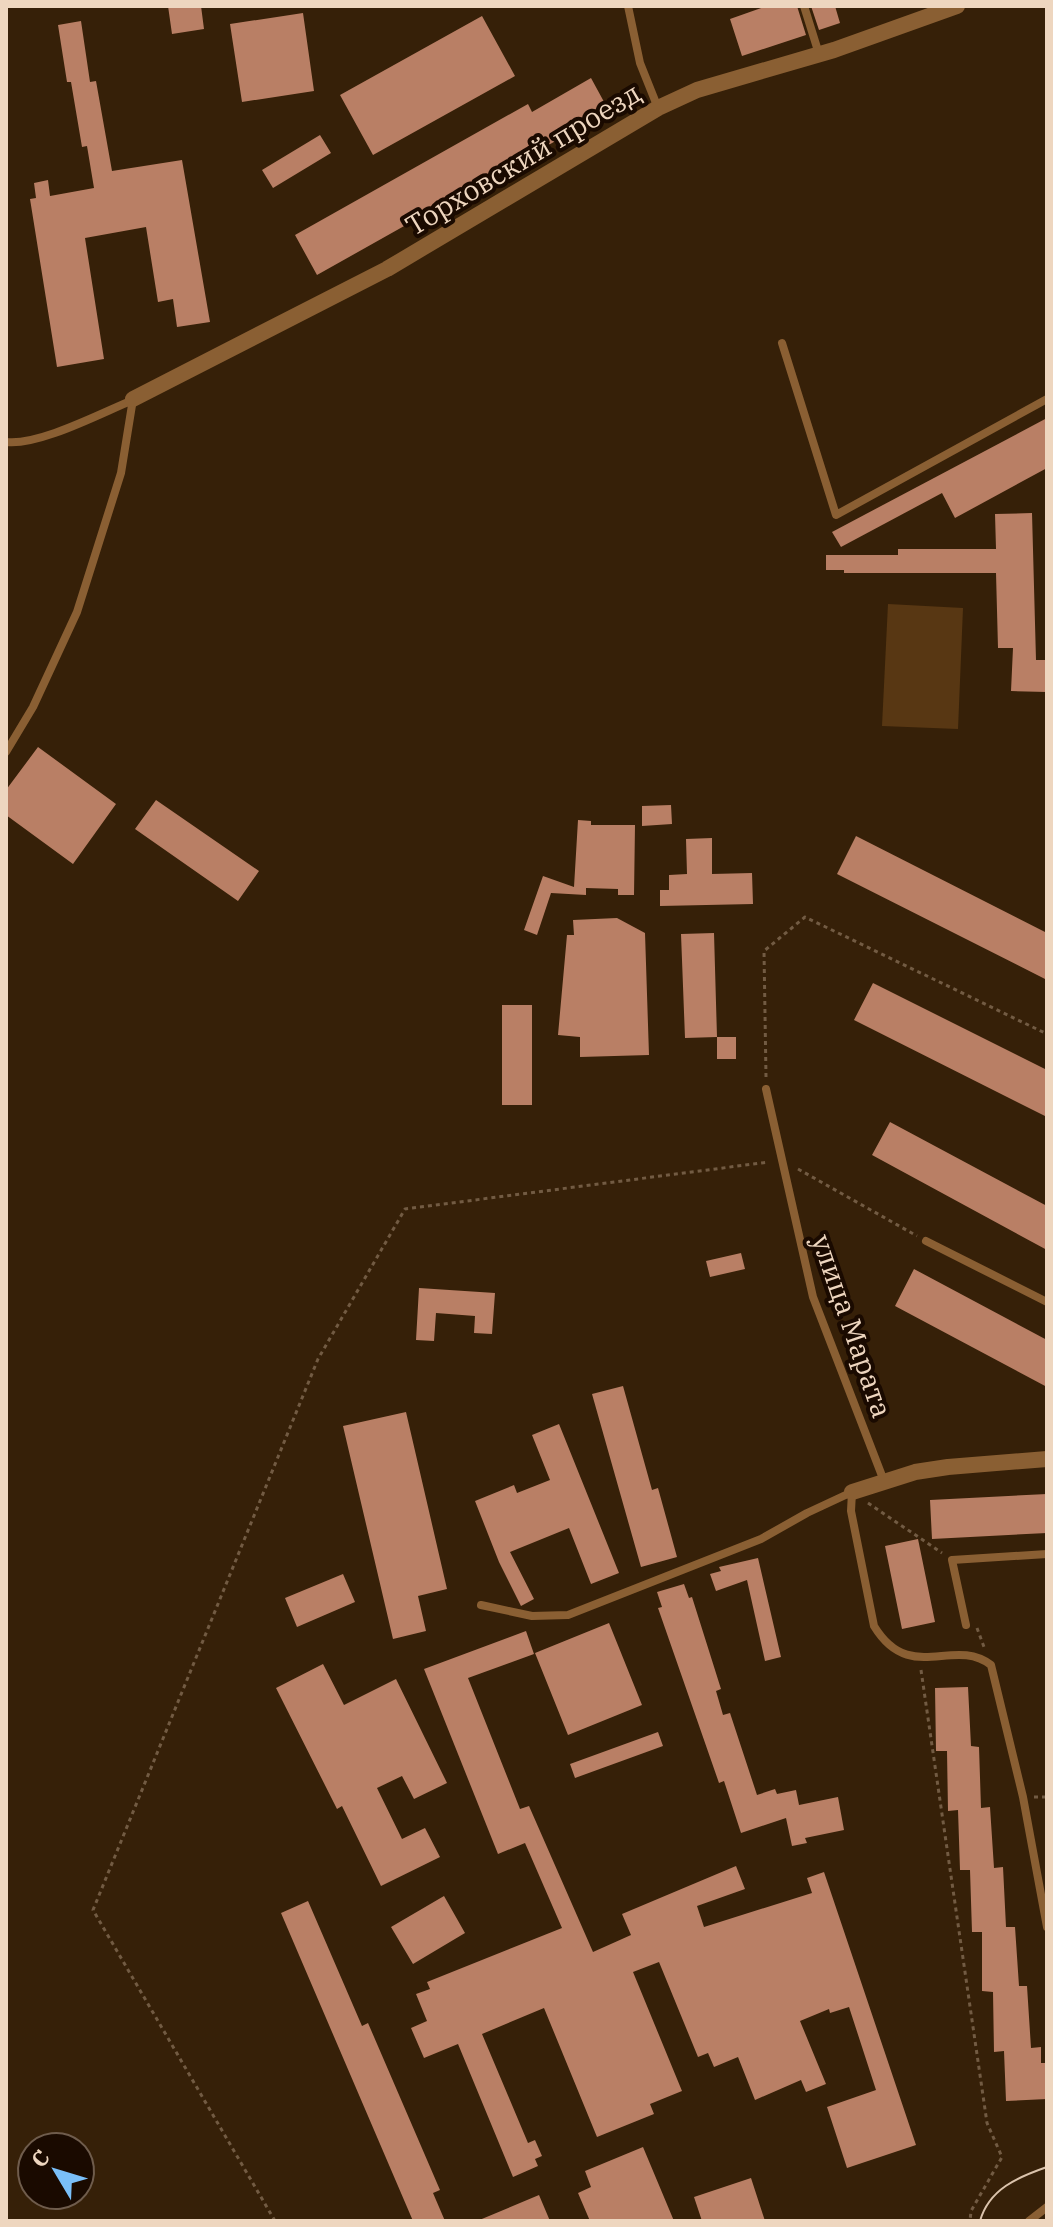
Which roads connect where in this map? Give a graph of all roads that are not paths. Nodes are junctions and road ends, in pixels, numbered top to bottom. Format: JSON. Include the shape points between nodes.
{"nodes":[{"id":1,"x":628,"y":6,"type":"edge"},
{"id":2,"x":804,"y":6,"type":"edge"},
{"id":3,"x":957,"y":6,"type":"edge"},
{"id":4,"x":819,"y":55,"type":"junction"},
{"id":5,"x":658,"y":108,"type":"junction"},
{"id":6,"x":782,"y":343,"type":"dead end"},
{"id":7,"x":133,"y":399,"type":"junction"},
{"id":8,"x":1047,"y":399,"type":"edge"},
{"id":9,"x":6,"y":442,"type":"edge"},
{"id":10,"x":6,"y":752,"type":"edge"},
{"id":11,"x":766,"y":1089,"type":"road end"},
{"id":12,"x":926,"y":1241,"type":"road end"},
{"id":13,"x":1047,"y":1302,"type":"edge"},
{"id":14,"x":1047,"y":1459,"type":"edge"},
{"id":15,"x":884,"y":1481,"type":"junction"},
{"id":16,"x":852,"y":1492,"type":"junction"},
{"id":17,"x":1047,"y":1554,"type":"edge"},
{"id":18,"x":481,"y":1605,"type":"dead end"},
{"id":19,"x":966,"y":1625,"type":"road end"},
{"id":20,"x":1047,"y":1927,"type":"edge"},
{"id":21,"x":1047,"y":2207,"type":"edge"},
{"id":22,"x":1029,"y":2221,"type":"edge"}],
"edges":[{"from":1,"to":5,"type":"lane","via":[[640,63]]},
{"from":2,"to":4,"type":"lane"},
{"from":3,"to":4,"type":"street","name":"Торховский проезд"},
{"from":4,"to":5,"type":"street","name":"Торховский проезд","via":[[697,90]]},
{"from":5,"to":7,"type":"street","name":"Торховский проезд","via":[[387,269]]},
{"from":6,"to":8,"type":"lane","via":[[836,515]]},
{"from":7,"to":9,"type":"lane","via":[[71,426]]},
{"from":7,"to":10,"type":"lane","via":[[121,473],[77,612]]},
{"from":11,"to":15,"type":"lane","name":"улица Марата","via":[[813,1297]]},
{"from":12,"to":13,"type":"lane"},
{"from":14,"to":15,"type":"street","via":[[948,1467]]},
{"from":15,"to":16,"type":"street"},
{"from":16,"to":18,"type":"lane","via":[[761,1539],[568,1615],[532,1616]]},
{"from":16,"to":20,"type":"lane","via":[[851,1511],[874,1626],[884,1643],[919,1658],[979,1656],[991,1665]]},
{"from":17,"to":19,"type":"lane","via":[[952,1560]]},
{"from":21,"to":22,"type":"lane"}]}
